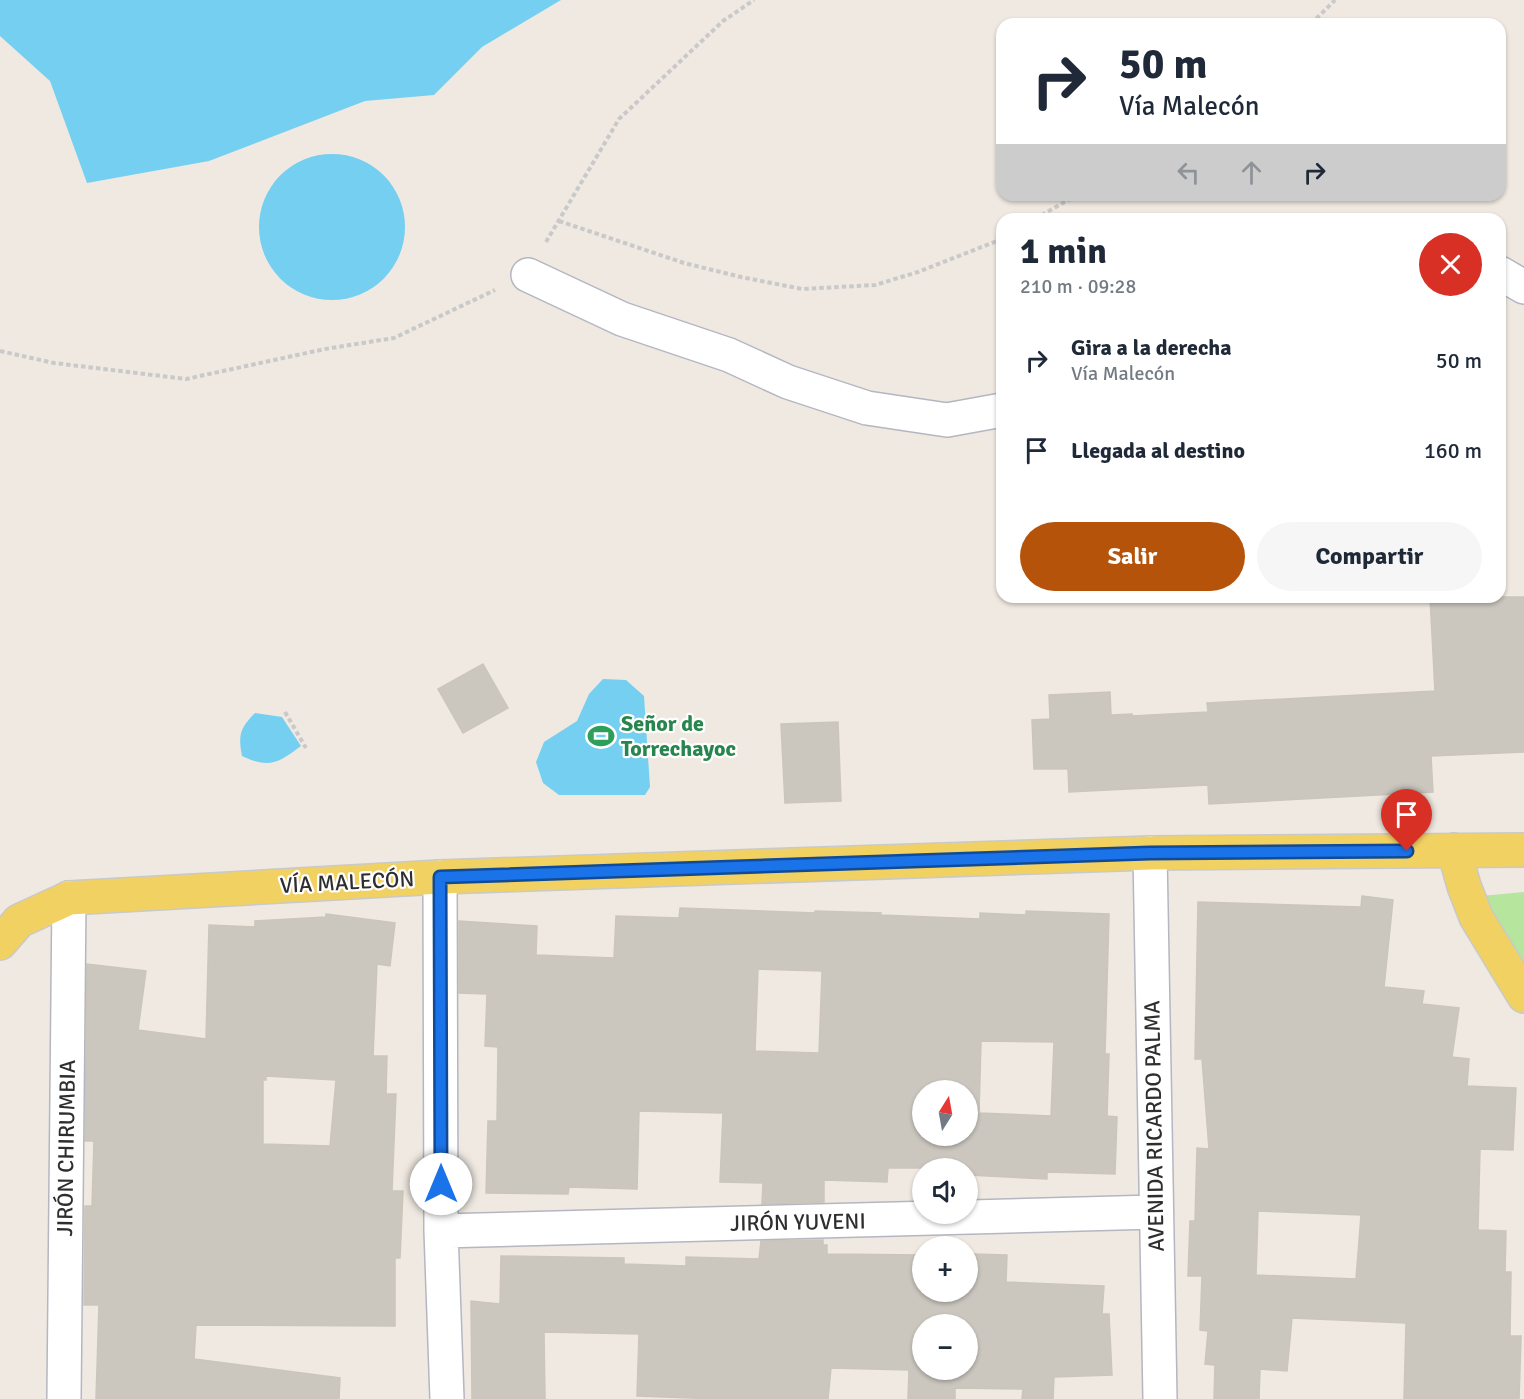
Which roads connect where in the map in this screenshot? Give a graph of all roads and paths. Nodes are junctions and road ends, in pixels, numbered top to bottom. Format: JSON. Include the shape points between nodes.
{"nodes":[{"id":1,"x":754,"y":0,"type":"edge"},
{"id":2,"x":1335,"y":0,"type":"edge"},
{"id":3,"x":1317,"y":18,"type":"edge"},
{"id":4,"x":1066,"y":201,"type":"edge"},
{"id":5,"x":1046,"y":213,"type":"edge"},
{"id":6,"x":559,"y":220,"type":"junction"},
{"id":7,"x":996,"y":241,"type":"edge"},
{"id":8,"x":528,"y":275,"type":"junction"},
{"id":9,"x":1506,"y":276,"type":"edge"},
{"id":10,"x":1524,"y":287,"type":"edge"},
{"id":11,"x":0,"y":351,"type":"edge"},
{"id":12,"x":996,"y":411,"type":"edge"},
{"id":13,"x":285,"y":712,"type":"dead end"},
{"id":14,"x":306,"y":748,"type":"dead end"},
{"id":15,"x":1454,"y":850,"type":"junction"},
{"id":16,"x":1524,"y":850,"type":"edge"},
{"id":17,"x":1150,"y":853,"type":"junction"},
{"id":18,"x":440,"y":877,"type":"junction"},
{"id":19,"x":69,"y":898,"type":"junction"},
{"id":20,"x":0,"y":943,"type":"edge"},
{"id":21,"x":1524,"y":996,"type":"edge"},
{"id":22,"x":1155,"y":1212,"type":"junction"},
{"id":23,"x":441,"y":1231,"type":"junction"},
{"id":24,"x":64,"y":1399,"type":"edge"},
{"id":25,"x":447,"y":1399,"type":"edge"},
{"id":26,"x":1160,"y":1399,"type":"edge"}],
"edges":[{"from":1,"to":6,"type":"path","via":[[723,21],[619,119]]},
{"from":2,"to":3,"type":"path"},
{"from":4,"to":5,"type":"path"},
{"from":6,"to":7,"type":"path","via":[[684,263],[802,289],[875,285]]},
{"from":6,"to":8,"type":"path"},
{"from":8,"to":11,"type":"path","via":[[394,338],[186,379],[54,363]]},
{"from":8,"to":12,"type":"street","via":[[622,319],[867,408],[947,420]]},
{"from":9,"to":10,"type":"street"},
{"from":13,"to":14,"type":"path"},
{"from":15,"to":16,"type":"main road","name":"VÍA MALECÓN"},
{"from":15,"to":17,"type":"main road","name":"VÍA MALECÓN"},
{"from":15,"to":21,"type":"main road","via":[[1476,917]]},
{"from":17,"to":18,"type":"main road","name":"VÍA MALECÓN"},
{"from":17,"to":22,"type":"street","name":"AVENIDA RICARDO PALMA"},
{"from":18,"to":19,"type":"main road","name":"VÍA MALECÓN"},
{"from":18,"to":23,"type":"street"},
{"from":19,"to":20,"type":"main road","via":[[19,921]]},
{"from":19,"to":24,"type":"street","name":"JIRÓN CHIRUMBIA"},
{"from":22,"to":23,"type":"street","name":"JIRÓN YUVENI"},
{"from":22,"to":26,"type":"street","name":"AVENIDA RICARDO PALMA"},
{"from":23,"to":25,"type":"street"}]}
